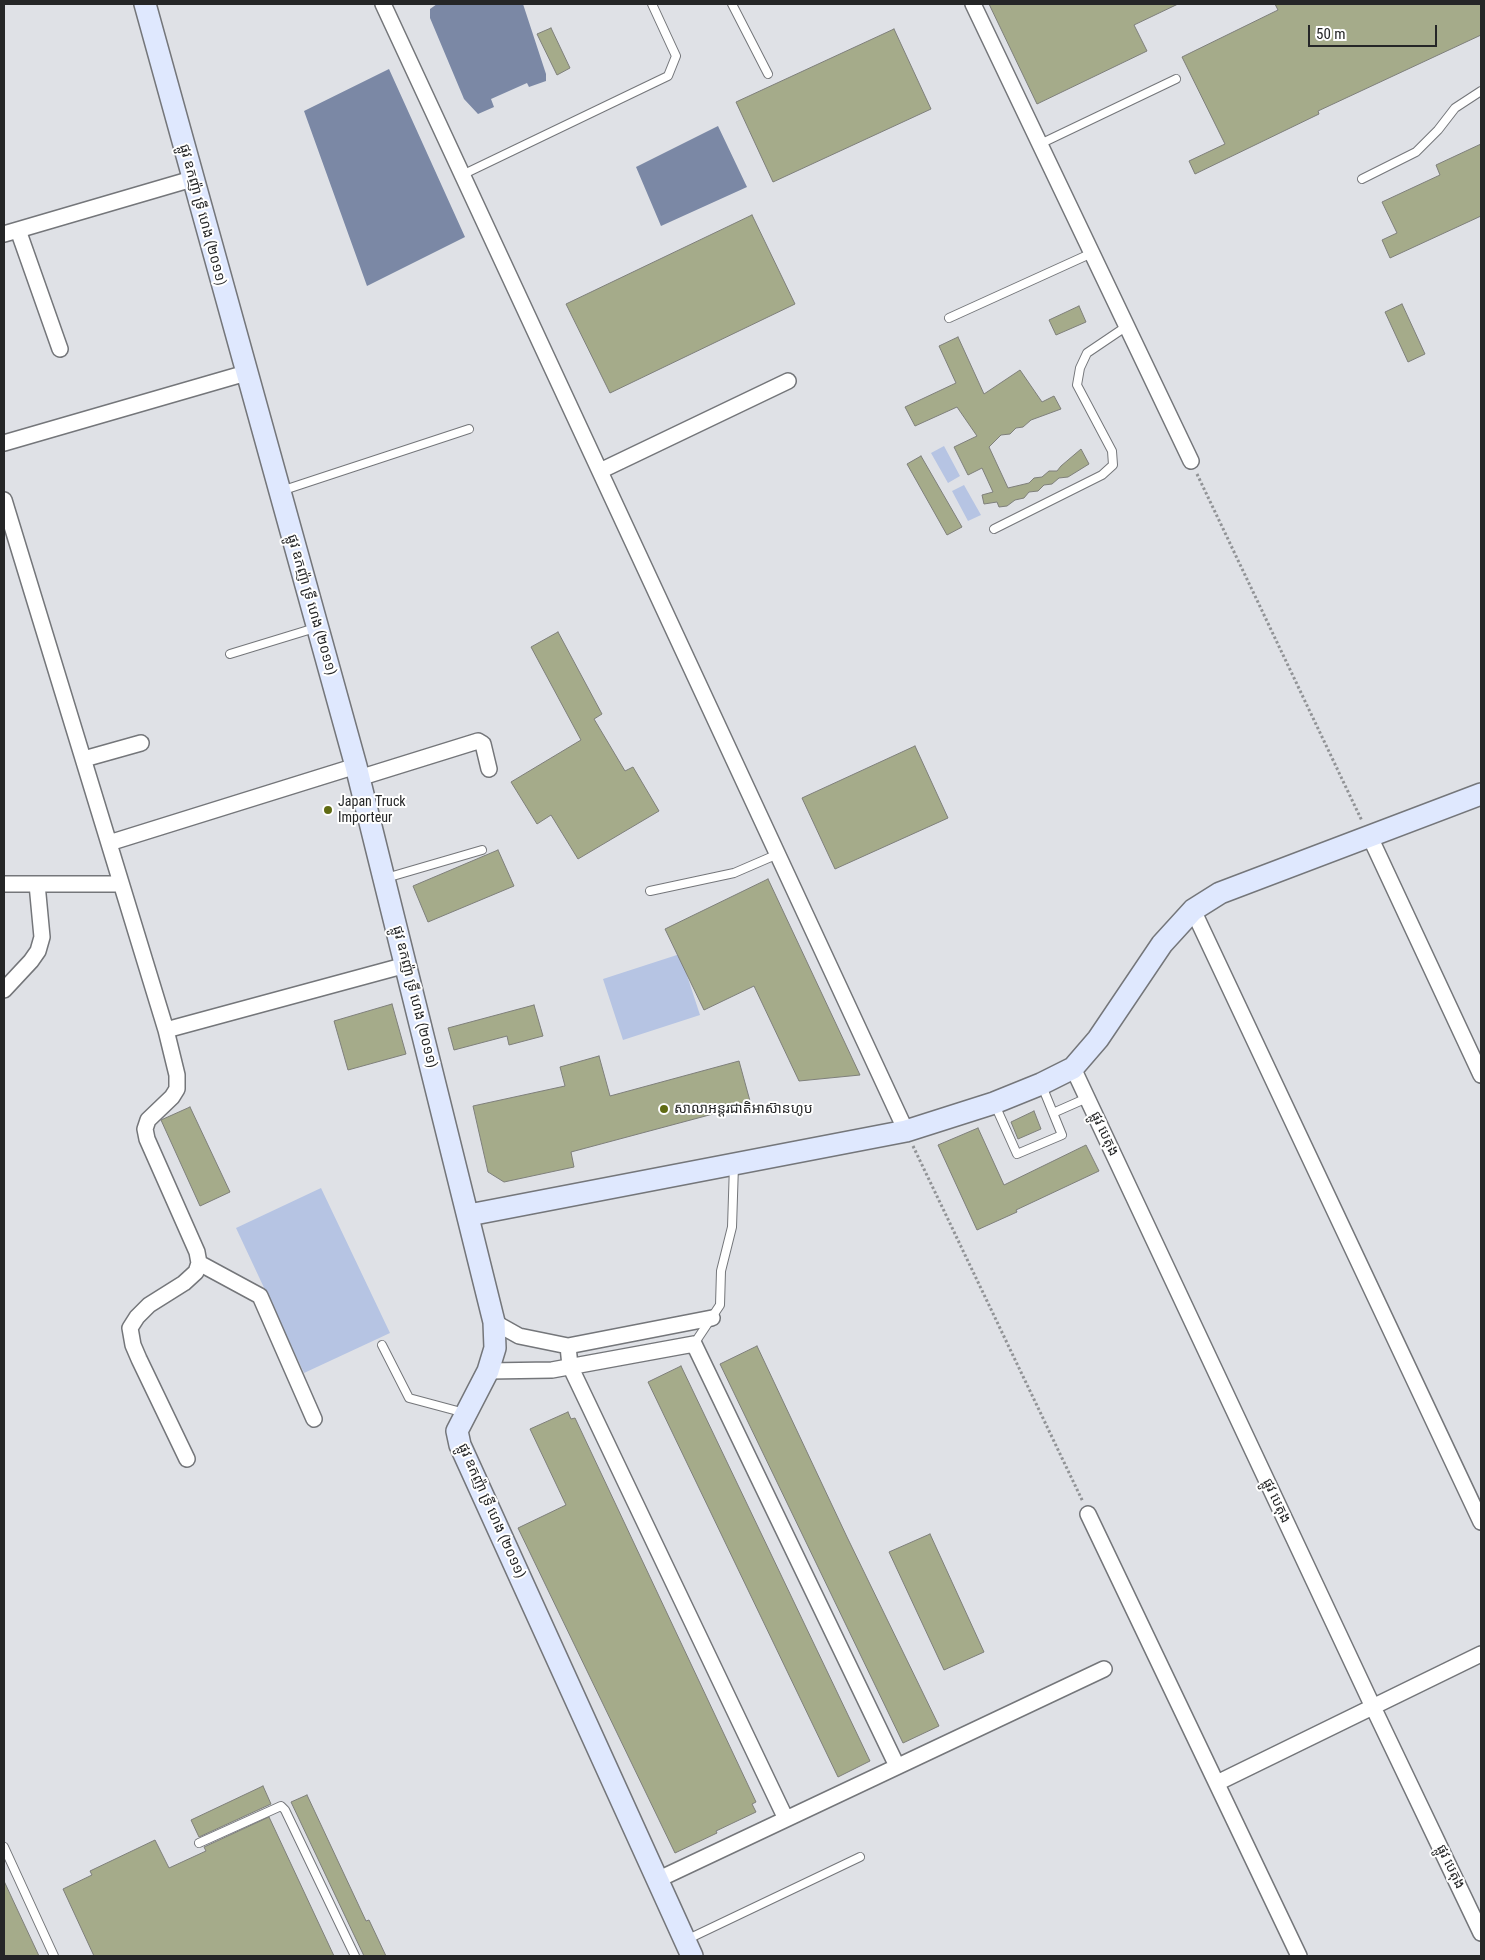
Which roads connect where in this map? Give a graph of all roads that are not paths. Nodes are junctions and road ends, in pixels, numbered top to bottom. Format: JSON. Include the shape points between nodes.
{"nodes":[{"id":1,"x":145,"y":4,"type":"edge"},
{"id":2,"x":383,"y":4,"type":"edge"},
{"id":3,"x":652,"y":4,"type":"edge"},
{"id":4,"x":732,"y":4,"type":"edge"},
{"id":5,"x":973,"y":4,"type":"edge"},
{"id":6,"x":768,"y":74,"type":"dead end"},
{"id":7,"x":1176,"y":79,"type":"dead end"},
{"id":8,"x":1481,"y":91,"type":"edge"},
{"id":9,"x":1040,"y":144,"type":"junction"},
{"id":10,"x":462,"y":175,"type":"junction"},
{"id":11,"x":192,"y":179,"type":"junction"},
{"id":12,"x":1362,"y":179,"type":"dead end"},
{"id":13,"x":11,"y":232,"type":"edge"},
{"id":14,"x":1092,"y":253,"type":"junction"},
{"id":15,"x":948,"y":318,"type":"dead end"},
{"id":16,"x":1126,"y":326,"type":"junction"},
{"id":17,"x":60,"y":349,"type":"dead end"},
{"id":18,"x":246,"y":374,"type":"junction"},
{"id":19,"x":788,"y":381,"type":"dead end"},
{"id":20,"x":469,"y":429,"type":"dead end"},
{"id":21,"x":4,"y":443,"type":"edge"},
{"id":22,"x":1191,"y":461,"type":"road end"},
{"id":23,"x":600,"y":471,"type":"junction"},
{"id":24,"x":279,"y":491,"type":"junction"},
{"id":25,"x":4,"y":500,"type":"edge"},
{"id":26,"x":994,"y":529,"type":"dead end"},
{"id":27,"x":317,"y":628,"type":"junction"},
{"id":28,"x":230,"y":654,"type":"dead end"},
{"id":29,"x":141,"y":743,"type":"dead end"},
{"id":30,"x":84,"y":759,"type":"junction"},
{"id":31,"x":490,"y":769,"type":"dead end"},
{"id":32,"x":358,"y":772,"type":"junction"},
{"id":33,"x":1481,"y":794,"type":"edge"},
{"id":34,"x":1370,"y":837,"type":"junction"},
{"id":35,"x":109,"y":843,"type":"junction"},
{"id":36,"x":482,"y":850,"type":"dead end"},
{"id":37,"x":778,"y":854,"type":"junction"},
{"id":38,"x":384,"y":879,"type":"junction"},
{"id":39,"x":4,"y":884,"type":"edge"},
{"id":40,"x":37,"y":884,"type":"junction"},
{"id":41,"x":120,"y":884,"type":"junction"},
{"id":42,"x":650,"y":891,"type":"dead end"},
{"id":43,"x":1193,"y":910,"type":"junction"},
{"id":44,"x":406,"y":965,"type":"junction"},
{"id":45,"x":4,"y":990,"type":"edge"},
{"id":46,"x":166,"y":1030,"type":"junction"},
{"id":47,"x":1073,"y":1068,"type":"junction"},
{"id":48,"x":1481,"y":1075,"type":"edge"},
{"id":49,"x":1041,"y":1084,"type":"junction"},
{"id":50,"x":1087,"y":1098,"type":"junction"},
{"id":51,"x":994,"y":1103,"type":"junction"},
{"id":52,"x":1053,"y":1113,"type":"junction"},
{"id":53,"x":906,"y":1131,"type":"junction"},
{"id":54,"x":734,"y":1164,"type":"junction"},
{"id":55,"x":469,"y":1216,"type":"junction"},
{"id":56,"x":199,"y":1263,"type":"junction"},
{"id":57,"x":712,"y":1318,"type":"junction"},
{"id":58,"x":494,"y":1322,"type":"junction"},
{"id":59,"x":694,"y":1344,"type":"junction"},
{"id":60,"x":382,"y":1345,"type":"dead end"},
{"id":61,"x":568,"y":1346,"type":"junction"},
{"id":62,"x":570,"y":1366,"type":"junction"},
{"id":63,"x":488,"y":1371,"type":"junction"},
{"id":64,"x":465,"y":1413,"type":"junction"},
{"id":65,"x":314,"y":1419,"type":"dead end"},
{"id":66,"x":187,"y":1459,"type":"dead end"},
{"id":67,"x":1088,"y":1514,"type":"road end"},
{"id":68,"x":1481,"y":1522,"type":"edge"},
{"id":69,"x":1481,"y":1654,"type":"edge"},
{"id":70,"x":1104,"y":1668,"type":"dead end"},
{"id":71,"x":1373,"y":1707,"type":"junction"},
{"id":72,"x":897,"y":1766,"type":"junction"},
{"id":73,"x":1217,"y":1783,"type":"junction"},
{"id":74,"x":786,"y":1819,"type":"junction"},
{"id":75,"x":199,"y":1843,"type":"dead end"},
{"id":76,"x":4,"y":1846,"type":"edge"},
{"id":77,"x":860,"y":1857,"type":"dead end"},
{"id":78,"x":657,"y":1880,"type":"junction"},
{"id":79,"x":1481,"y":1933,"type":"edge"},
{"id":80,"x":689,"y":1948,"type":"edge"},
{"id":81,"x":54,"y":1956,"type":"edge"},
{"id":82,"x":355,"y":1956,"type":"edge"},
{"id":83,"x":1300,"y":1956,"type":"edge"}],
"edges":[{"from":1,"to":11,"type":"main road","name":"ផ្លូវ ឧកញ៉ា ទ្រី ហេង (២០១១)"},
{"from":2,"to":10,"type":"street"},
{"from":3,"to":10,"type":"lane","via":[[676,56],[668,76]]},
{"from":4,"to":6,"type":"lane"},
{"from":5,"to":9,"type":"street"},
{"from":7,"to":9,"type":"lane"},
{"from":8,"to":12,"type":"lane","via":[[1455,108],[1416,152]]},
{"from":9,"to":14,"type":"street"},
{"from":10,"to":23,"type":"street"},
{"from":11,"to":13,"type":"street"},
{"from":11,"to":18,"type":"main road","name":"ផ្លូវ ឧកញ៉ា ទ្រី ហេង (២០១១)"},
{"from":13,"to":17,"type":"street"},
{"from":14,"to":15,"type":"lane"},
{"from":14,"to":16,"type":"street"},
{"from":16,"to":22,"type":"street"},
{"from":16,"to":26,"type":"lane","via":[[1087,353],[1077,385],[1112,451],[1113,465],[1102,474]]},
{"from":18,"to":21,"type":"street"},
{"from":18,"to":24,"type":"main road","name":"ផ្លូវ ឧកញ៉ា ទ្រី ហេង (២០១១)"},
{"from":19,"to":23,"type":"street"},
{"from":20,"to":24,"type":"lane"},
{"from":23,"to":37,"type":"street"},
{"from":24,"to":27,"type":"main road","name":"ផ្លូវ ឧកញ៉ា ទ្រី ហេង (២០១១)"},
{"from":25,"to":30,"type":"street"},
{"from":27,"to":28,"type":"lane"},
{"from":27,"to":32,"type":"main road","name":"ផ្លូវ ឧកញ៉ា ទ្រី ហេង (២០១១)"},
{"from":29,"to":30,"type":"street"},
{"from":30,"to":35,"type":"street"},
{"from":31,"to":32,"type":"street","via":[[483,744],[478,741]]},
{"from":32,"to":35,"type":"street"},
{"from":32,"to":38,"type":"main road","name":"ផ្លូវ ឧកញ៉ា ទ្រី ហេង (២០១១)"},
{"from":33,"to":34,"type":"main road"},
{"from":34,"to":43,"type":"main road","via":[[1220,893]]},
{"from":34,"to":48,"type":"street"},
{"from":35,"to":41,"type":"street"},
{"from":36,"to":38,"type":"lane"},
{"from":37,"to":42,"type":"lane","via":[[734,874]]},
{"from":37,"to":53,"type":"street"},
{"from":38,"to":44,"type":"main road","name":"ផ្លូវ ឧកញ៉ា ទ្រី ហេង (២០១១)"},
{"from":39,"to":40,"type":"street"},
{"from":40,"to":41,"type":"street"},
{"from":40,"to":45,"type":"street","via":[[42,937],[38,950]]},
{"from":41,"to":46,"type":"street"},
{"from":43,"to":47,"type":"main road","via":[[1162,944],[1098,1039]]},
{"from":43,"to":68,"type":"street"},
{"from":44,"to":46,"type":"street"},
{"from":44,"to":55,"type":"main road","name":"ផ្លូវ ឧកញ៉ា ទ្រី ហេង (២០១១)"},
{"from":46,"to":56,"type":"street","via":[[177,1088],[148,1120],[145,1129],[198,1252]]},
{"from":47,"to":49,"type":"main road"},
{"from":47,"to":50,"type":"street","name":"ផ្លូវ បេតុង"},
{"from":49,"to":51,"type":"main road"},
{"from":49,"to":52,"type":"lane"},
{"from":50,"to":52,"type":"lane"},
{"from":50,"to":71,"type":"street","name":"ផ្លូវ បេតុង"},
{"from":51,"to":52,"type":"lane","via":[[1017,1154],[1062,1135]]},
{"from":51,"to":53,"type":"main road"},
{"from":53,"to":54,"type":"main road"},
{"from":54,"to":55,"type":"main road"},
{"from":54,"to":57,"type":"lane","via":[[732,1227],[721,1271],[720,1305]]},
{"from":55,"to":58,"type":"main road","name":"ផ្លូវ ឧកញ៉ា ទ្រី ហេង (២០១១)"},
{"from":56,"to":65,"type":"street","via":[[260,1296]]},
{"from":56,"to":66,"type":"street","via":[[196,1272],[149,1305],[130,1328],[139,1359]]},
{"from":57,"to":59,"type":"lane"},
{"from":57,"to":61,"type":"street"},
{"from":58,"to":61,"type":"street","via":[[519,1336]]},
{"from":58,"to":63,"type":"main road","name":"ផ្លូវ ឧកញ៉ា ទ្រី ហេង (២០១១)","via":[[495,1348]]},
{"from":59,"to":62,"type":"street"},
{"from":59,"to":72,"type":"street"},
{"from":60,"to":64,"type":"lane","via":[[409,1398]]},
{"from":61,"to":62,"type":"street"},
{"from":62,"to":63,"type":"street","via":[[552,1370]]},
{"from":62,"to":74,"type":"street"},
{"from":63,"to":64,"type":"main road","name":"ផ្លូវ ឧកញ៉ា ទ្រី ហេង (២០១១)"},
{"from":64,"to":78,"type":"main road","name":"ផ្លូវ ឧកញ៉ា ទ្រី ហេង (២០១១)","via":[[457,1431],[460,1445]]},
{"from":67,"to":73,"type":"street"},
{"from":69,"to":71,"type":"street"},
{"from":70,"to":72,"type":"street"},
{"from":71,"to":73,"type":"street"},
{"from":71,"to":79,"type":"street","name":"ផ្លូវ បេតុង"},
{"from":72,"to":74,"type":"street"},
{"from":73,"to":83,"type":"street"},
{"from":74,"to":78,"type":"street"},
{"from":75,"to":82,"type":"lane","via":[[281,1806]]},
{"from":76,"to":81,"type":"lane"},
{"from":77,"to":80,"type":"lane"},
{"from":78,"to":80,"type":"main road","name":"ផ្លូវ ឧកញ៉ា ទ្រី ហេង (២០១១)"}]}
